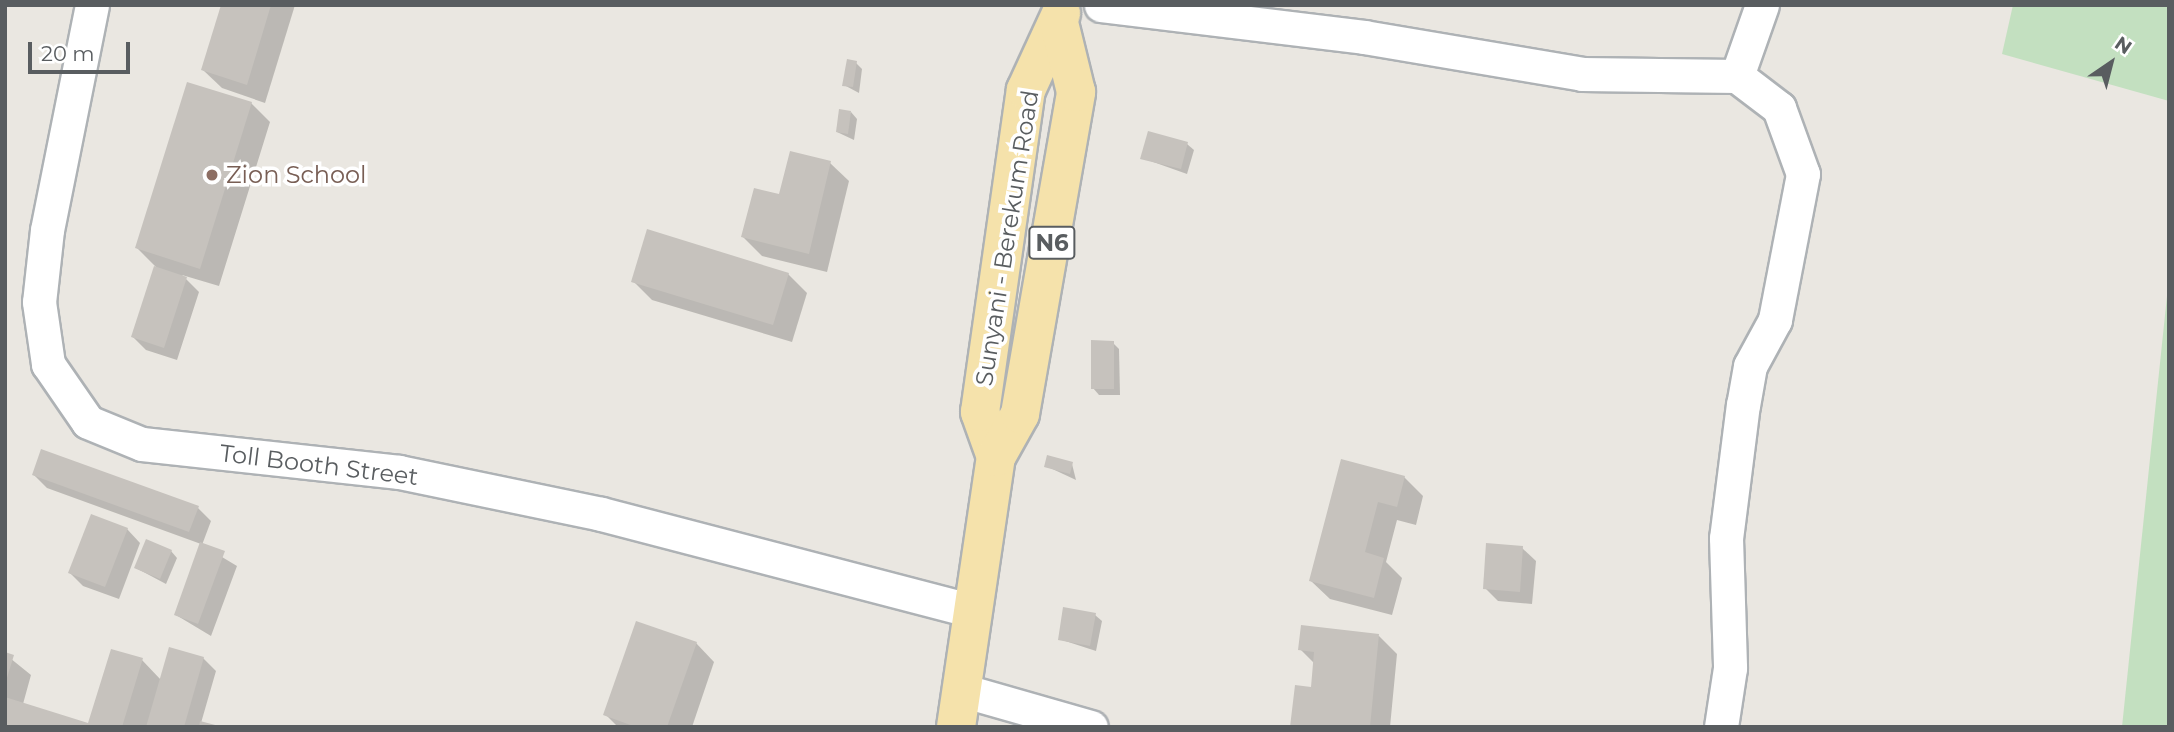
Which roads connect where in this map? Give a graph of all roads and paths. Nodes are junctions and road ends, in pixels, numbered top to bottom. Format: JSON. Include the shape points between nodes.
{"nodes":[{"id":1,"x":92,"y":5,"type":"edge"},
{"id":2,"x":1101,"y":5,"type":"edge"},
{"id":3,"x":1762,"y":5,"type":"edge"},
{"id":4,"x":1060,"y":14,"type":"edge"},
{"id":5,"x":1737,"y":76,"type":"junction"},
{"id":6,"x":973,"y":611,"type":"junction"},
{"id":7,"x":959,"y":709,"type":"edge"},
{"id":8,"x":1091,"y":727,"type":"edge"},
{"id":9,"x":1721,"y":727,"type":"edge"}],
"edges":[{"from":1,"to":6,"type":"street","name":"Toll Booth Street","via":[[47,230],[39,302],[48,364],[88,422],[142,444],[399,471],[601,514]]},
{"from":2,"to":5,"type":"street","via":[[1364,37],[1582,74]]},
{"from":3,"to":5,"type":"street"},
{"from":4,"to":6,"type":"main road","name":"Sunyani - Berekum Road","number":"N6","via":[[1076,92],[1020,414],[996,457]]},
{"from":5,"to":9,"type":"street","via":[[1779,108],[1802,174],[1775,320],[1750,366],[1742,404],[1726,538],[1730,668]]},
{"from":6,"to":7,"type":"main road","name":"Sunyani - Berekum Road","number":"N6"},
{"from":7,"to":8,"type":"street"}]}
